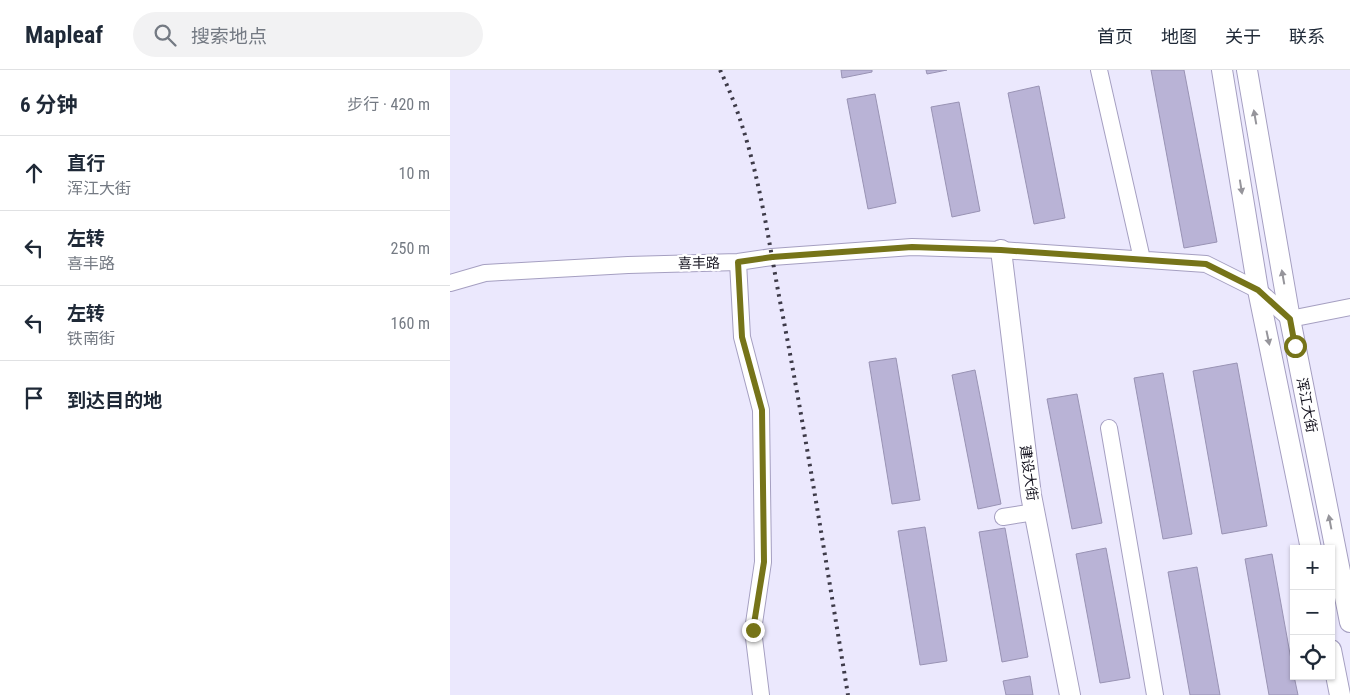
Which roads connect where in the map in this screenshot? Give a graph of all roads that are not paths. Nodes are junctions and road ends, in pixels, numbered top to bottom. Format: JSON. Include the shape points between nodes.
{"nodes":[{"id":1,"x":1099,"y":70,"type":"edge"},
{"id":2,"x":1222,"y":70,"type":"edge"},
{"id":3,"x":1248,"y":70,"type":"edge"},
{"id":4,"x":1001,"y":250,"type":"junction"},
{"id":5,"x":1142,"y":259,"type":"junction"},
{"id":6,"x":738,"y":262,"type":"junction"},
{"id":7,"x":450,"y":283,"type":"edge"},
{"id":8,"x":1258,"y":290,"type":"junction"},
{"id":9,"x":1350,"y":307,"type":"edge"},
{"id":10,"x":1290,"y":319,"type":"junction"},
{"id":11,"x":1109,"y":428,"type":"dead end"},
{"id":12,"x":1035,"y":512,"type":"junction"},
{"id":13,"x":1003,"y":517,"type":"dead end"},
{"id":14,"x":1310,"y":545,"type":"edge"},
{"id":15,"x":1350,"y":622,"type":"edge"},
{"id":16,"x":1335,"y":670,"type":"edge"},
{"id":17,"x":761,"y":695,"type":"edge"},
{"id":18,"x":1070,"y":695,"type":"edge"},
{"id":19,"x":1156,"y":695,"type":"edge"},
{"id":20,"x":1340,"y":695,"type":"edge"}],
"edges":[{"from":1,"to":5,"type":"street"},
{"from":2,"to":8,"type":"main road","name":"浑江大街","one_way":true},
{"from":10,"to":3,"type":"main road","name":"浑江大街","one_way":true},
{"from":4,"to":5,"type":"street","name":"喜丰路"},
{"from":4,"to":6,"type":"street","name":"喜丰路","via":[[912,247]]},
{"from":4,"to":12,"type":"main road","name":"建设大街"},
{"from":5,"to":8,"type":"street","name":"喜丰路","via":[[1206,264]]},
{"from":6,"to":7,"type":"street","name":"喜丰路","via":[[628,264],[485,273]]},
{"from":6,"to":17,"type":"street","via":[[742,337],[762,410],[764,562],[753,630]]},
{"from":8,"to":10,"type":"street","name":"喜丰路"},
{"from":8,"to":14,"type":"main road","name":"浑江大街","one_way":true},
{"from":9,"to":10,"type":"street"},
{"from":15,"to":10,"type":"main road","name":"浑江大街","one_way":true},
{"from":11,"to":19,"type":"street"},
{"from":12,"to":13,"type":"street"},
{"from":12,"to":18,"type":"main road","name":"建设大街"},
{"from":16,"to":20,"type":"main road"}]}
